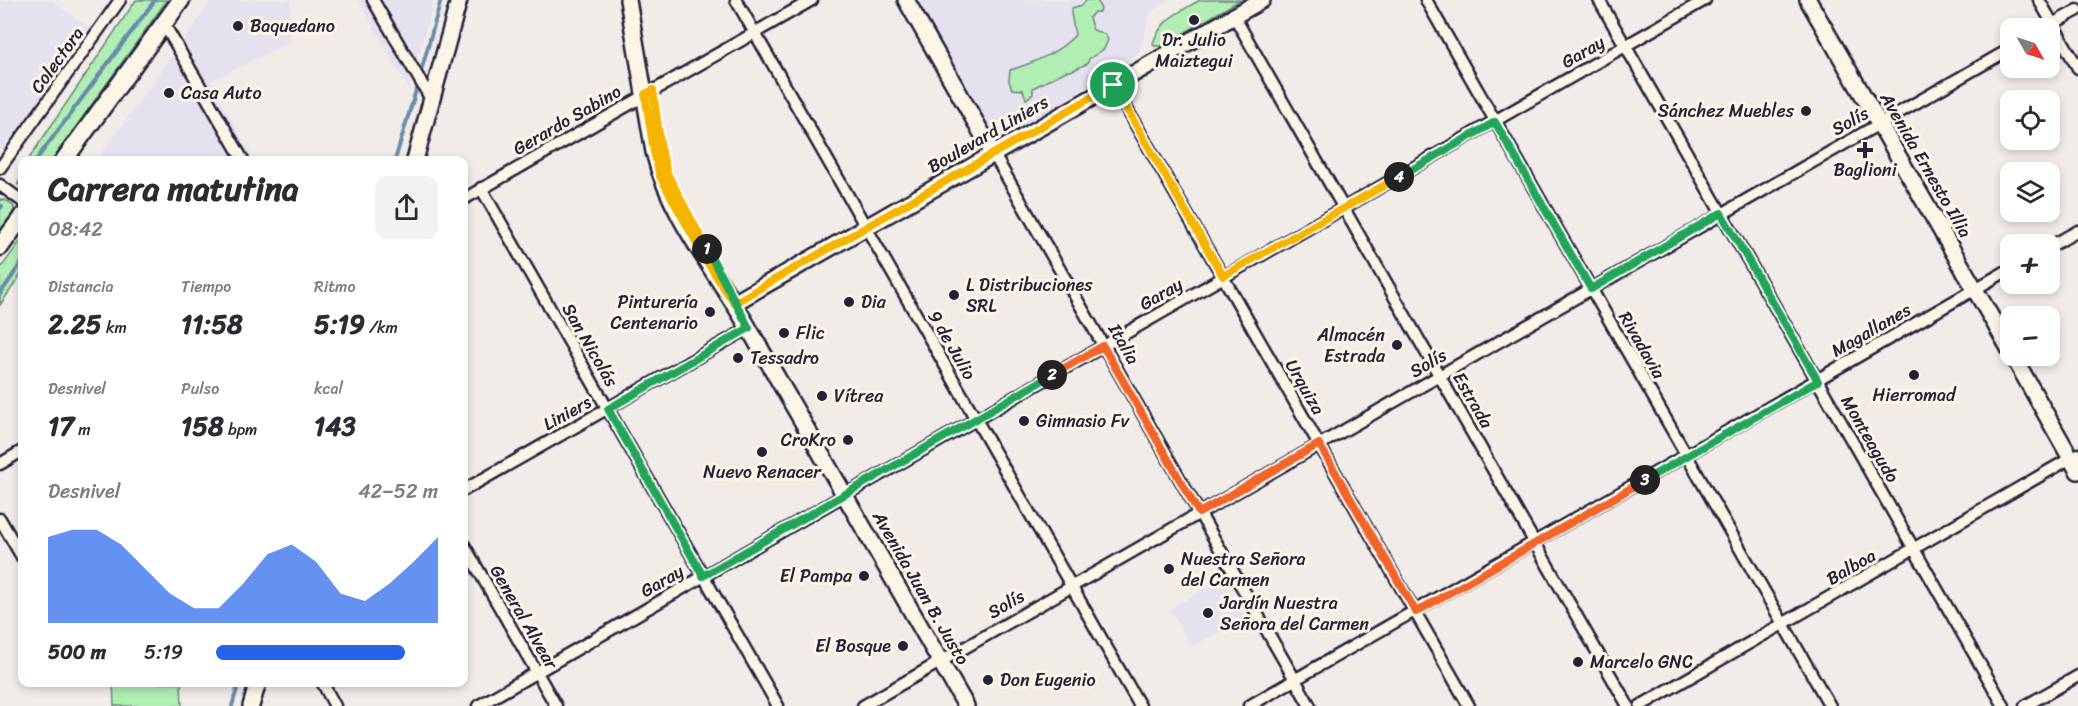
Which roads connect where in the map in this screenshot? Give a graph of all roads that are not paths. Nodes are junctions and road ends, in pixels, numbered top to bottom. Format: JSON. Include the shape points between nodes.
{"nodes":[{"id":1,"x":120,"y":0,"type":"edge"},
{"id":2,"x":181,"y":0,"type":"edge"},
{"id":3,"x":373,"y":0,"type":"edge"},
{"id":4,"x":459,"y":0,"type":"edge"},
{"id":5,"x":628,"y":0,"type":"edge"},
{"id":6,"x":638,"y":0,"type":"edge"},
{"id":7,"x":736,"y":0,"type":"edge"},
{"id":8,"x":812,"y":0,"type":"edge"},
{"id":9,"x":906,"y":0,"type":"edge"},
{"id":10,"x":1262,"y":0,"type":"edge"},
{"id":11,"x":1426,"y":0,"type":"edge"},
{"id":12,"x":1599,"y":0,"type":"edge"},
{"id":13,"x":1705,"y":0,"type":"edge"},
{"id":14,"x":1808,"y":0,"type":"edge"},
{"id":15,"x":2039,"y":0,"type":"edge"},
{"id":16,"x":2078,"y":10,"type":"edge"},
{"id":17,"x":1234,"y":16,"type":"junction"},
{"id":18,"x":2046,"y":18,"type":"edge"},
{"id":19,"x":2060,"y":20,"type":"edge"},
{"id":20,"x":164,"y":24,"type":"junction"},
{"id":21,"x":755,"y":33,"type":"junction"},
{"id":22,"x":2060,"y":42,"type":"edge"},
{"id":23,"x":1625,"y":46,"type":"junction"},
{"id":24,"x":2000,"y":55,"type":"edge"},
{"id":25,"x":2078,"y":68,"type":"edge"},
{"id":26,"x":1113,"y":85,"type":"junction"},
{"id":27,"x":649,"y":92,"type":"junction"},
{"id":28,"x":432,"y":101,"type":"junction"},
{"id":29,"x":1495,"y":122,"type":"junction"},
{"id":30,"x":1880,"y":124,"type":"junction"},
{"id":31,"x":993,"y":153,"type":"junction"},
{"id":32,"x":67,"y":156,"type":"edge"},
{"id":33,"x":241,"y":156,"type":"edge"},
{"id":34,"x":416,"y":156,"type":"edge"},
{"id":35,"x":0,"y":168,"type":"edge"},
{"id":36,"x":0,"y":185,"type":"edge"},
{"id":37,"x":482,"y":188,"type":"junction"},
{"id":38,"x":468,"y":197,"type":"edge"},
{"id":39,"x":18,"y":198,"type":"edge"},
{"id":40,"x":1344,"y":208,"type":"junction"},
{"id":41,"x":1721,"y":213,"type":"junction"},
{"id":42,"x":18,"y":222,"type":"edge"},
{"id":43,"x":865,"y":227,"type":"junction"},
{"id":44,"x":2078,"y":231,"type":"edge"},
{"id":45,"x":2060,"y":241,"type":"edge"},
{"id":46,"x":0,"y":247,"type":"edge"},
{"id":47,"x":2000,"y":275,"type":"edge"},
{"id":48,"x":1223,"y":276,"type":"junction"},
{"id":49,"x":1591,"y":289,"type":"junction"},
{"id":50,"x":1976,"y":289,"type":"junction"},
{"id":51,"x":734,"y":303,"type":"junction"},
{"id":52,"x":749,"y":328,"type":"junction"},
{"id":53,"x":2000,"y":332,"type":"edge"},
{"id":54,"x":1103,"y":346,"type":"junction"},
{"id":55,"x":2019,"y":366,"type":"edge"},
{"id":56,"x":1440,"y":375,"type":"junction"},
{"id":57,"x":1818,"y":381,"type":"junction"},
{"id":58,"x":608,"y":409,"type":"junction"},
{"id":59,"x":976,"y":418,"type":"junction"},
{"id":60,"x":1319,"y":444,"type":"junction"},
{"id":61,"x":18,"y":453,"type":"edge"},
{"id":62,"x":1687,"y":456,"type":"junction"},
{"id":63,"x":2076,"y":461,"type":"edge"},
{"id":64,"x":0,"y":464,"type":"edge"},
{"id":65,"x":468,"y":488,"type":"edge"},
{"id":66,"x":844,"y":495,"type":"junction"},
{"id":67,"x":1199,"y":513,"type":"junction"},
{"id":68,"x":0,"y":519,"type":"edge"},
{"id":69,"x":1535,"y":543,"type":"junction"},
{"id":70,"x":1913,"y":549,"type":"junction"},
{"id":71,"x":18,"y":550,"type":"edge"},
{"id":72,"x":468,"y":552,"type":"edge"},
{"id":73,"x":703,"y":576,"type":"junction"},
{"id":74,"x":1072,"y":585,"type":"junction"},
{"id":75,"x":1416,"y":612,"type":"junction"},
{"id":76,"x":1783,"y":625,"type":"junction"},
{"id":77,"x":940,"y":661,"type":"junction"},
{"id":78,"x":537,"y":672,"type":"junction"},
{"id":79,"x":2078,"y":676,"type":"edge"},
{"id":80,"x":1295,"y":680,"type":"junction"},
{"id":81,"x":257,"y":687,"type":"edge"},
{"id":82,"x":325,"y":687,"type":"edge"},
{"id":83,"x":252,"y":706,"type":"edge"},
{"id":84,"x":335,"y":706,"type":"edge"},
{"id":85,"x":478,"y":706,"type":"edge"},
{"id":86,"x":556,"y":706,"type":"edge"},
{"id":87,"x":778,"y":706,"type":"edge"},
{"id":88,"x":862,"y":706,"type":"edge"},
{"id":89,"x":966,"y":706,"type":"edge"},
{"id":90,"x":1140,"y":706,"type":"edge"},
{"id":91,"x":1250,"y":706,"type":"edge"},
{"id":92,"x":1310,"y":706,"type":"edge"},
{"id":93,"x":1470,"y":706,"type":"edge"},
{"id":94,"x":1628,"y":706,"type":"edge"},
{"id":95,"x":1640,"y":706,"type":"edge"},
{"id":96,"x":1830,"y":706,"type":"edge"},
{"id":97,"x":2004,"y":706,"type":"edge"},
{"id":98,"x":2025,"y":706,"type":"edge"}],
"edges":[{"from":1,"to":35,"type":"street","name":"Colectora"},
{"from":2,"to":20,"type":"main road"},
{"from":3,"to":28,"type":"street"},
{"from":4,"to":28,"type":"main road"},
{"from":5,"to":27,"type":"main road","name":"Avenida Juan B. Justo"},
{"from":6,"to":27,"type":"main road","name":"Avenida Juan B. Justo"},
{"from":7,"to":21,"type":"street","name":"9 de Julio"},
{"from":8,"to":21,"type":"street","name":"Gerardo Sabino"},
{"from":9,"to":31,"type":"main road","name":"Italia"},
{"from":10,"to":17,"type":"main road","name":"Boulevard Liniers"},
{"from":11,"to":29,"type":"street","name":"Rivadavia"},
{"from":12,"to":23,"type":"street","name":"Monteagudo"},
{"from":13,"to":23,"type":"street","name":"Garay"},
{"from":14,"to":30,"type":"main road","name":"Avenida Ernesto Illia"},
{"from":15,"to":18,"type":"street"},
{"from":16,"to":19,"type":"street"},
{"from":17,"to":26,"type":"main road","name":"Boulevard Liniers"},
{"from":17,"to":40,"type":"street","name":"Estrada"},
{"from":20,"to":32,"type":"main road"},
{"from":20,"to":33,"type":"street"},
{"from":21,"to":27,"type":"street","name":"Gerardo Sabino"},
{"from":21,"to":43,"type":"street","name":"9 de Julio"},
{"from":22,"to":25,"type":"street"},
{"from":23,"to":29,"type":"street","name":"Garay"},
{"from":23,"to":41,"type":"street","name":"Monteagudo"},
{"from":24,"to":30,"type":"street","name":"Solís"},
{"from":26,"to":31,"type":"main road","name":"Boulevard Liniers"},
{"from":26,"to":48,"type":"street","name":"Urquiza"},
{"from":27,"to":37,"type":"street","name":"Gerardo Sabino"},
{"from":27,"to":51,"type":"main road","name":"Avenida Juan B. Justo","via":[[667,173]]},
{"from":28,"to":34,"type":"main road"},
{"from":29,"to":40,"type":"street","name":"Garay"},
{"from":29,"to":49,"type":"street","name":"Rivadavia"},
{"from":30,"to":41,"type":"street","name":"Solís"},
{"from":30,"to":50,"type":"main road","name":"Avenida Ernesto Illia"},
{"from":31,"to":43,"type":"main road","name":"Boulevard Liniers"},
{"from":31,"to":54,"type":"street","name":"Italia"},
{"from":36,"to":39,"type":"street"},
{"from":37,"to":38,"type":"street","name":"Gerardo Sabino"},
{"from":37,"to":58,"type":"street","name":"San Nicolás"},
{"from":40,"to":48,"type":"street","name":"Garay"},
{"from":40,"to":56,"type":"street","name":"Estrada"},
{"from":41,"to":49,"type":"street","name":"Solís"},
{"from":41,"to":57,"type":"street","name":"Monteagudo"},
{"from":42,"to":46,"type":"main road"},
{"from":43,"to":51,"type":"main road","name":"Boulevard Liniers"},
{"from":43,"to":59,"type":"street","name":"9 de Julio"},
{"from":44,"to":45,"type":"street"},
{"from":47,"to":50,"type":"street","name":"Magallanes"},
{"from":48,"to":54,"type":"street","name":"Garay"},
{"from":48,"to":60,"type":"street","name":"Urquiza"},
{"from":49,"to":56,"type":"street","name":"Solís"},
{"from":49,"to":62,"type":"street","name":"Rivadavia"},
{"from":50,"to":53,"type":"main road","name":"Avenida Ernesto Illia"},
{"from":50,"to":57,"type":"street","name":"Magallanes"},
{"from":51,"to":52,"type":"main road","name":"Avenida Juan B. Justo"},
{"from":52,"to":58,"type":"street","name":"Liniers"},
{"from":52,"to":66,"type":"main road","name":"Avenida Juan B. Justo"},
{"from":54,"to":59,"type":"street","name":"Garay"},
{"from":54,"to":67,"type":"street","name":"Italia"},
{"from":55,"to":63,"type":"main road"},
{"from":56,"to":60,"type":"street","name":"Solís"},
{"from":56,"to":69,"type":"street","name":"Estrada"},
{"from":57,"to":62,"type":"street","name":"Magallanes"},
{"from":57,"to":70,"type":"street","name":"Monteagudo"},
{"from":58,"to":65,"type":"street","name":"Liniers"},
{"from":58,"to":73,"type":"street","name":"San Nicolás"},
{"from":59,"to":66,"type":"street","name":"Garay"},
{"from":59,"to":74,"type":"street","name":"9 de Julio"},
{"from":60,"to":67,"type":"street","name":"Solís"},
{"from":60,"to":75,"type":"street","name":"Urquiza"},
{"from":61,"to":64,"type":"street"},
{"from":62,"to":69,"type":"street","name":"Magallanes"},
{"from":62,"to":76,"type":"street","name":"Rivadavia"},
{"from":63,"to":70,"type":"street","name":"Balboa"},
{"from":66,"to":73,"type":"street","name":"Garay"},
{"from":66,"to":77,"type":"main road","name":"Avenida Juan B. Justo"},
{"from":67,"to":74,"type":"street","name":"Solís"},
{"from":67,"to":80,"type":"street","name":"Italia"},
{"from":68,"to":71,"type":"street"},
{"from":69,"to":75,"type":"street","name":"Magallanes"},
{"from":69,"to":94,"type":"street","name":"Estrada"},
{"from":70,"to":76,"type":"street","name":"Balboa"},
{"from":70,"to":97,"type":"street","name":"Monteagudo"},
{"from":72,"to":78,"type":"street","name":"General Alvear"},
{"from":73,"to":78,"type":"street","name":"Garay"},
{"from":73,"to":87,"type":"street","name":"San Nicolás"},
{"from":74,"to":77,"type":"street","name":"Solís"},
{"from":74,"to":90,"type":"street","name":"9 de Julio"},
{"from":75,"to":80,"type":"street","name":"Magallanes"},
{"from":75,"to":93,"type":"street","name":"Urquiza"},
{"from":76,"to":95,"type":"street","name":"Balboa"},
{"from":76,"to":96,"type":"street","name":"Rivadavia"},
{"from":77,"to":88,"type":"street","name":"Solís"},
{"from":77,"to":89,"type":"main road","name":"Avenida Juan B. Justo"},
{"from":78,"to":85,"type":"street","name":"Garay"},
{"from":78,"to":86,"type":"street","name":"General Alvear"},
{"from":79,"to":98,"type":"street"},
{"from":80,"to":91,"type":"street","name":"Magallanes"},
{"from":80,"to":92,"type":"street","name":"Italia"},
{"from":81,"to":83,"type":"main road"},
{"from":82,"to":84,"type":"street"}]}
